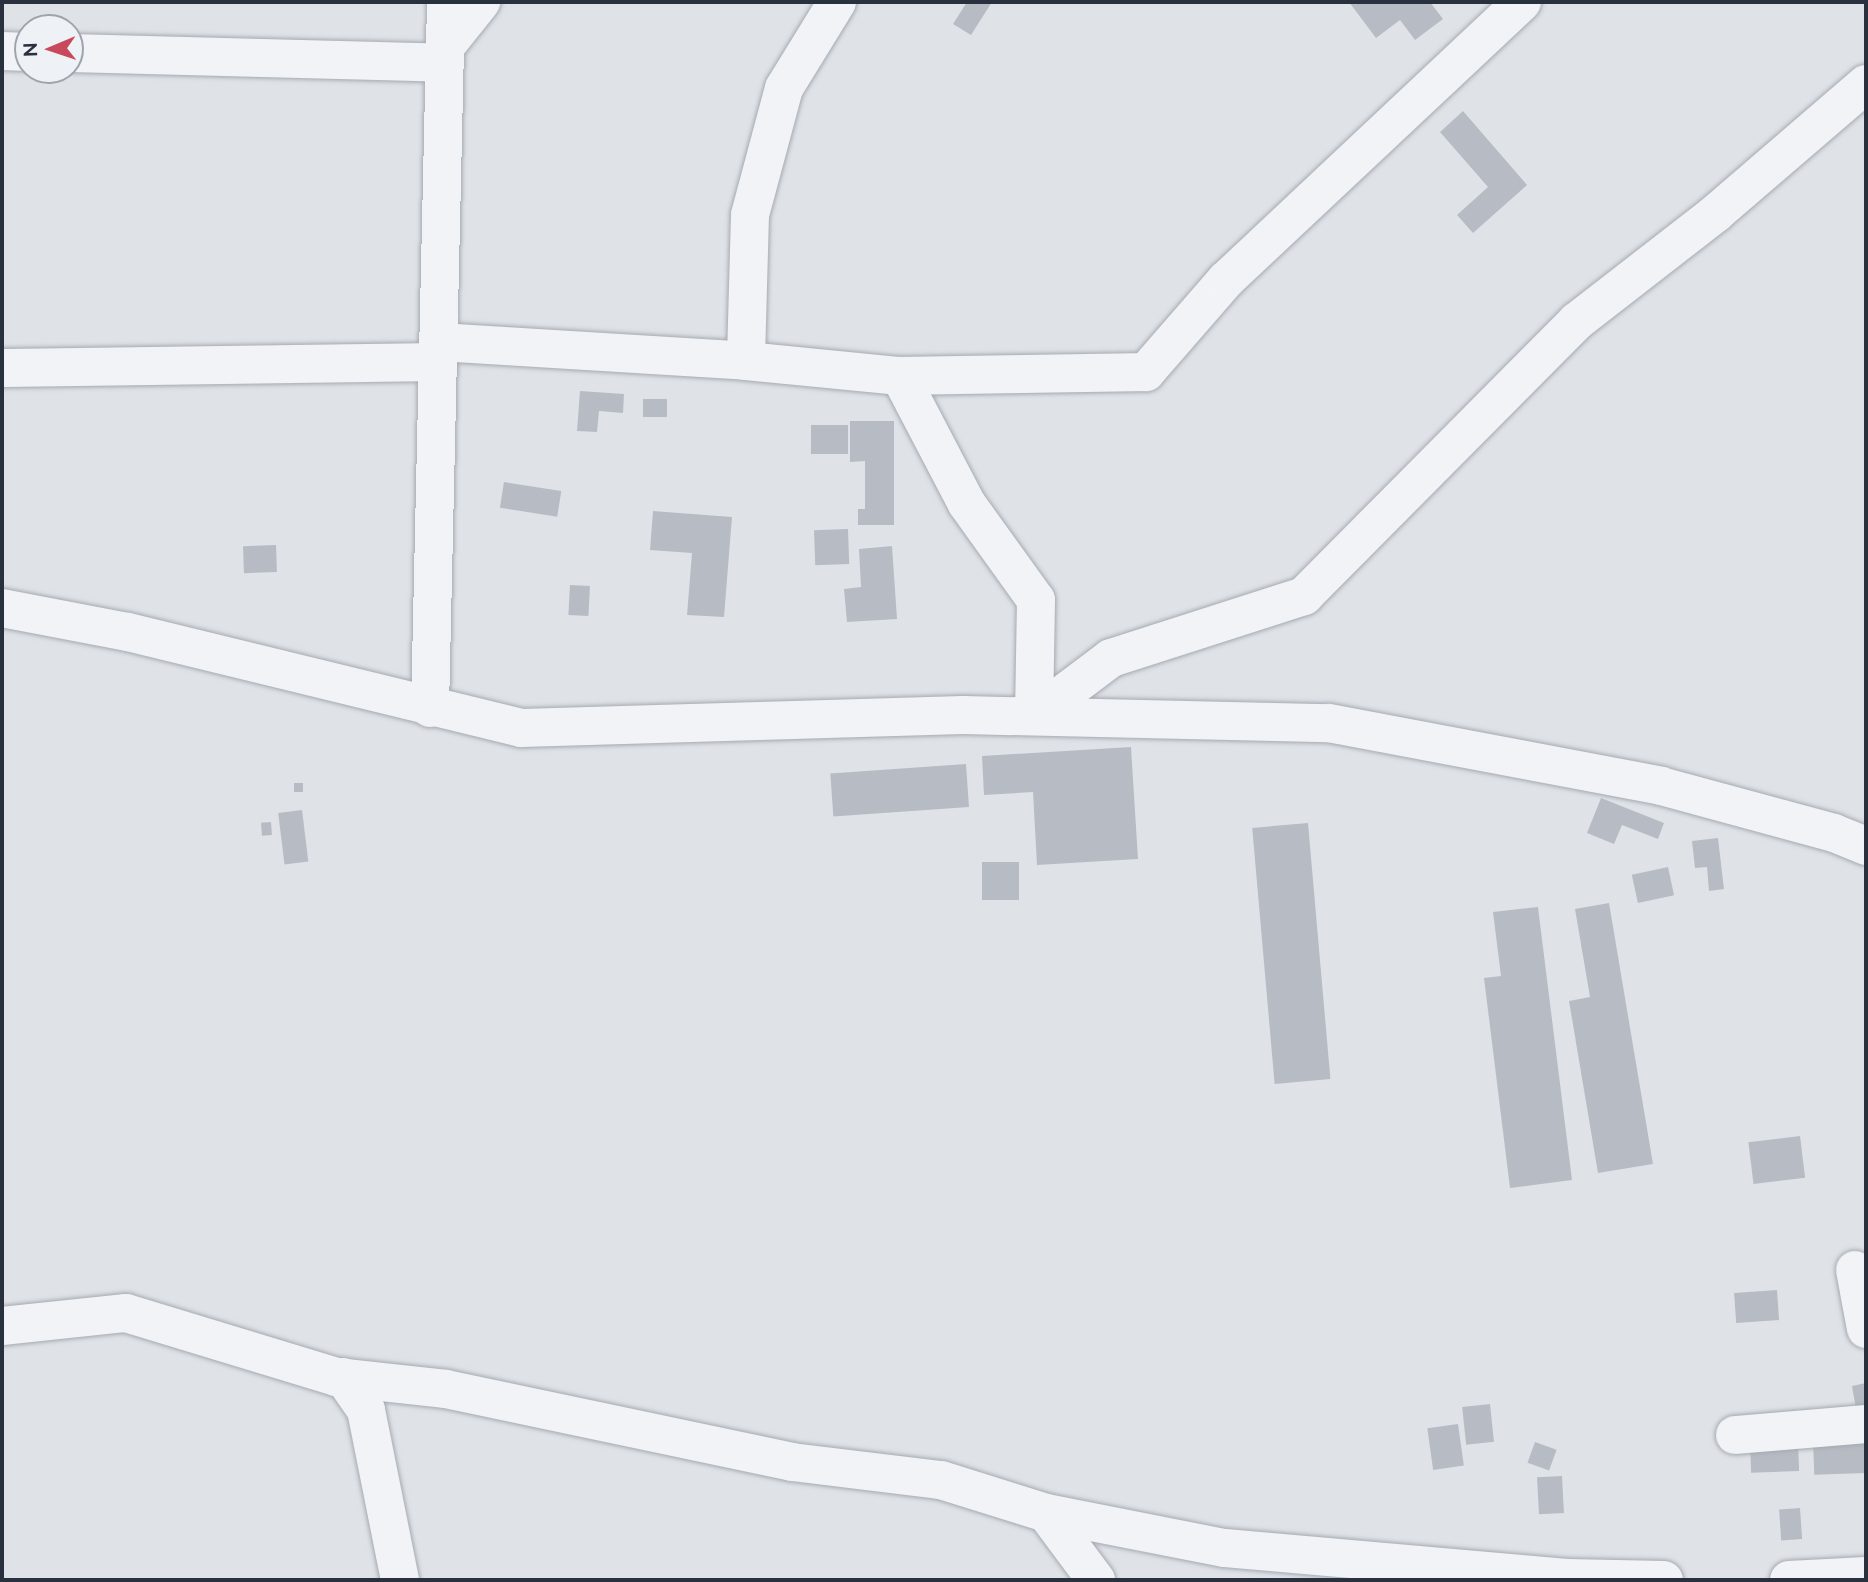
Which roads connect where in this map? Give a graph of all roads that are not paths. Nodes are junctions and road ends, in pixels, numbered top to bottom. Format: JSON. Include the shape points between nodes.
{"nodes":[{"id":1,"x":446,"y":2,"type":"edge"},
{"id":2,"x":481,"y":2,"type":"edge"},
{"id":3,"x":837,"y":2,"type":"edge"},
{"id":4,"x":1521,"y":2,"type":"edge"},
{"id":5,"x":84,"y":53,"type":"edge"},
{"id":6,"x":445,"y":55,"type":"junction"},
{"id":7,"x":1866,"y":84,"type":"edge"},
{"id":8,"x":438,"y":352,"type":"junction"},
{"id":9,"x":746,"y":361,"type":"junction"},
{"id":10,"x":2,"y":368,"type":"edge"},
{"id":11,"x":900,"y":376,"type":"junction"},
{"id":12,"x":2,"y":608,"type":"edge"},
{"id":13,"x":430,"y":708,"type":"junction"},
{"id":14,"x":1034,"y":716,"type":"junction"},
{"id":15,"x":1866,"y":846,"type":"edge"},
{"id":16,"x":1855,"y":1270,"type":"dead end"},
{"id":17,"x":2,"y":1326,"type":"edge"},
{"id":18,"x":1866,"y":1329,"type":"edge"},
{"id":19,"x":343,"y":1377,"type":"junction"},
{"id":20,"x":1866,"y":1424,"type":"edge"},
{"id":21,"x":1735,"y":1435,"type":"dead end"},
{"id":22,"x":1046,"y":1514,"type":"junction"},
{"id":23,"x":1866,"y":1576,"type":"edge"},
{"id":24,"x":400,"y":1580,"type":"edge"},
{"id":25,"x":1096,"y":1580,"type":"edge"},
{"id":26,"x":1664,"y":1580,"type":"edge"},
{"id":27,"x":1789,"y":1580,"type":"edge"}],
"edges":[{"from":1,"to":6,"type":"street"},
{"from":2,"to":6,"type":"street"},
{"from":3,"to":9,"type":"street","via":[[784,88],[750,215]]},
{"from":4,"to":11,"type":"street","via":[[1226,279],[1146,372]]},
{"from":5,"to":6,"type":"street"},
{"from":6,"to":8,"type":"street"},
{"from":7,"to":14,"type":"street","via":[[1717,213],[1577,321],[1304,596],[1111,658]]},
{"from":8,"to":9,"type":"street"},
{"from":8,"to":10,"type":"street"},
{"from":8,"to":13,"type":"street"},
{"from":9,"to":11,"type":"street"},
{"from":11,"to":14,"type":"street","via":[[967,504],[1036,600]]},
{"from":12,"to":13,"type":"street","via":[[128,632]]},
{"from":13,"to":14,"type":"street","via":[[521,728]]},
{"from":14,"to":15,"type":"street","via":[[1329,723],[1661,786]]},
{"from":16,"to":18,"type":"street"},
{"from":17,"to":19,"type":"street","via":[[126,1313]]},
{"from":19,"to":22,"type":"street","via":[[446,1389],[792,1462],[941,1480]]},
{"from":19,"to":24,"type":"street","via":[[366,1410]]},
{"from":20,"to":21,"type":"street"},
{"from":22,"to":25,"type":"street"},
{"from":22,"to":26,"type":"street","via":[[1224,1548],[1567,1578]]},
{"from":23,"to":27,"type":"street"}]}
